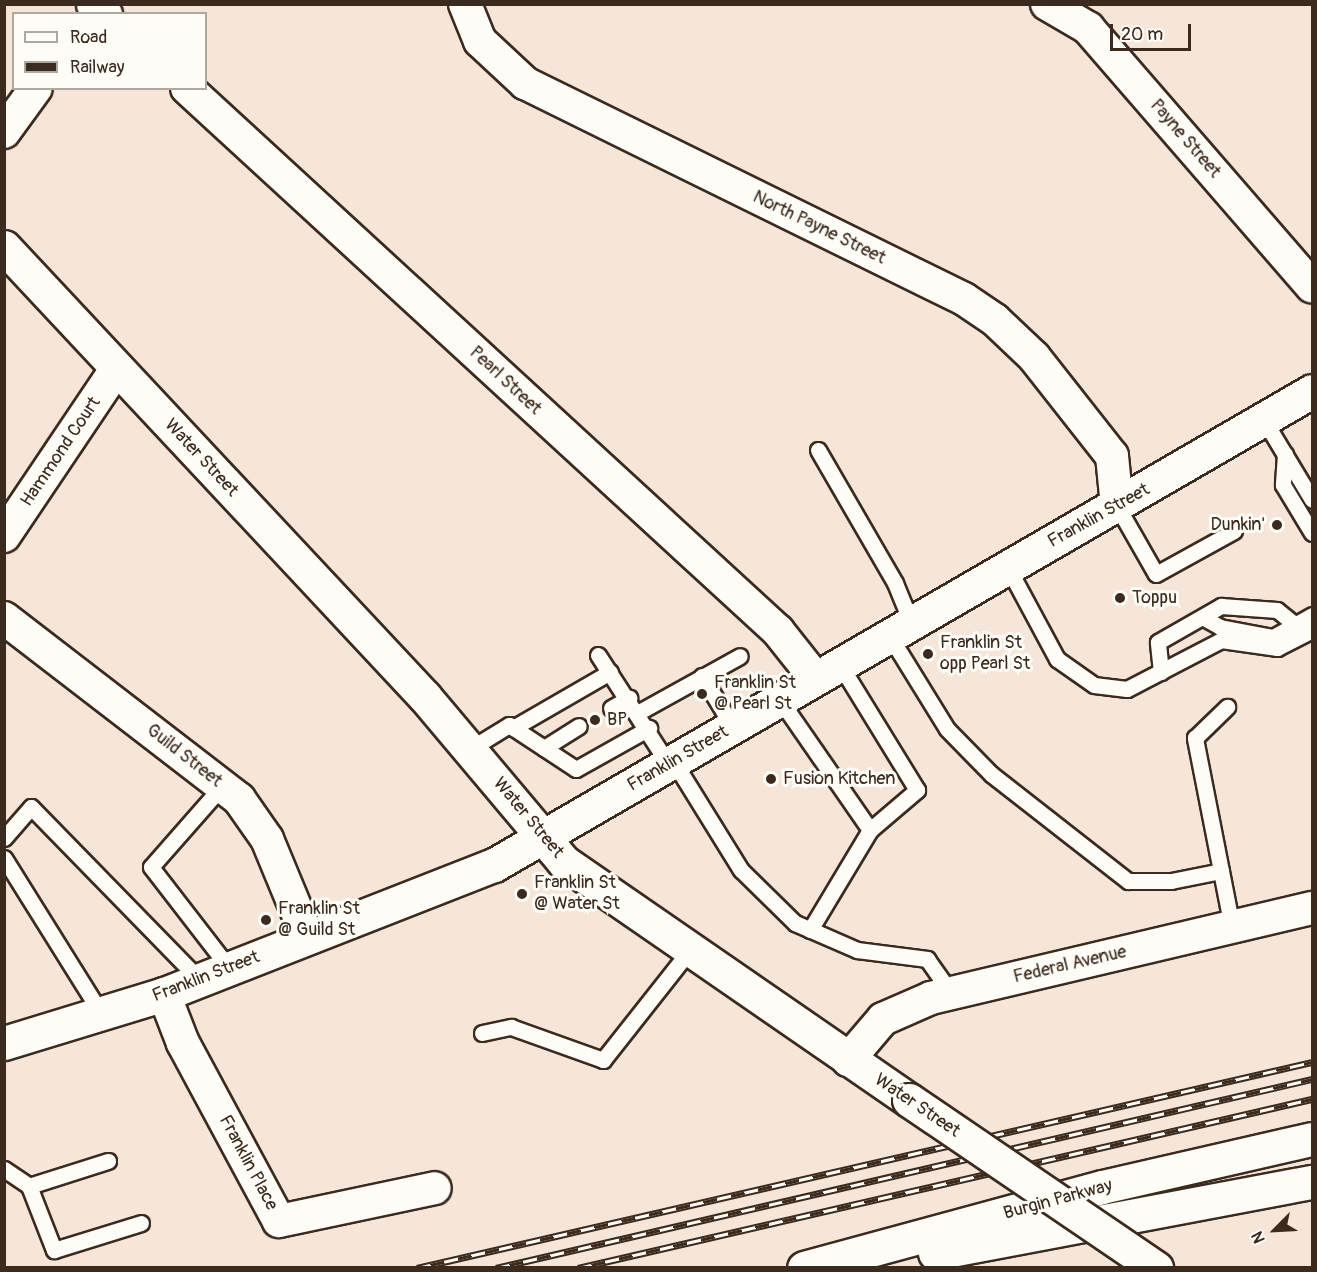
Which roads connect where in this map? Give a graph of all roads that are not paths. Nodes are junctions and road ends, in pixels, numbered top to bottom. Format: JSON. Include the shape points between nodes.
{"nodes":[{"id":1,"x":465,"y":4,"type":"edge"},
{"id":2,"x":1047,"y":4,"type":"edge"},
{"id":3,"x":1082,"y":11,"type":"edge"},
{"id":4,"x":35,"y":90,"type":"edge"},
{"id":5,"x":189,"y":90,"type":"edge"},
{"id":6,"x":4,"y":132,"type":"edge"},
{"id":7,"x":4,"y":247,"type":"edge"},
{"id":8,"x":1312,"y":287,"type":"edge"},
{"id":9,"x":117,"y":369,"type":"junction"},
{"id":10,"x":1312,"y":391,"type":"edge"},
{"id":11,"x":1264,"y":420,"type":"junction"},
{"id":12,"x":818,"y":450,"type":"dead end"},
{"id":13,"x":1285,"y":454,"type":"junction"},
{"id":14,"x":1312,"y":500,"type":"edge"},
{"id":15,"x":1117,"y":506,"type":"junction"},
{"id":16,"x":1234,"y":531,"type":"dead end"},
{"id":17,"x":1312,"y":533,"type":"edge"},
{"id":18,"x":4,"y":536,"type":"edge"},
{"id":19,"x":1007,"y":566,"type":"junction"},
{"id":20,"x":1312,"y":615,"type":"edge"},
{"id":21,"x":4,"y":618,"type":"edge"},
{"id":22,"x":1204,"y":618,"type":"junction"},
{"id":23,"x":1293,"y":623,"type":"junction"},
{"id":24,"x":900,"y":629,"type":"junction"},
{"id":25,"x":1312,"y":630,"type":"edge"},
{"id":26,"x":598,"y":654,"type":"dead end"},
{"id":27,"x":740,"y":656,"type":"dead end"},
{"id":28,"x":610,"y":672,"type":"junction"},
{"id":29,"x":828,"y":672,"type":"junction"},
{"id":30,"x":1161,"y":672,"type":"junction"},
{"id":31,"x":702,"y":676,"type":"junction"},
{"id":32,"x":629,"y":698,"type":"junction"},
{"id":33,"x":780,"y":700,"type":"junction"},
{"id":34,"x":611,"y":708,"type":"dead end"},
{"id":35,"x":1227,"y":708,"type":"dead end"},
{"id":36,"x":639,"y":712,"type":"junction"},
{"id":37,"x":579,"y":726,"type":"dead end"},
{"id":38,"x":733,"y":727,"type":"junction"},
{"id":39,"x":513,"y":728,"type":"junction"},
{"id":40,"x":649,"y":728,"type":"junction"},
{"id":41,"x":544,"y":748,"type":"junction"},
{"id":42,"x":470,"y":749,"type":"junction"},
{"id":43,"x":672,"y":763,"type":"junction"},
{"id":44,"x":223,"y":785,"type":"junction"},
{"id":45,"x":870,"y":830,"type":"junction"},
{"id":46,"x":4,"y":838,"type":"edge"},
{"id":47,"x":542,"y":838,"type":"junction"},
{"id":48,"x":4,"y":858,"type":"edge"},
{"id":49,"x":1221,"y":871,"type":"junction"},
{"id":50,"x":1312,"y":908,"type":"edge"},
{"id":51,"x":1232,"y":927,"type":"junction"},
{"id":52,"x":810,"y":930,"type":"junction"},
{"id":53,"x":308,"y":938,"type":"junction"},
{"id":54,"x":689,"y":951,"type":"junction"},
{"id":55,"x":230,"y":968,"type":"junction"},
{"id":56,"x":198,"y":979,"type":"junction"},
{"id":57,"x":951,"y":993,"type":"junction"},
{"id":58,"x":164,"y":994,"type":"junction"},
{"id":59,"x":102,"y":1015,"type":"junction"},
{"id":60,"x":482,"y":1033,"type":"dead end"},
{"id":61,"x":4,"y":1042,"type":"edge"},
{"id":62,"x":848,"y":1060,"type":"junction"},
{"id":63,"x":1312,"y":1139,"type":"edge"},
{"id":64,"x":108,"y":1161,"type":"dead end"},
{"id":65,"x":4,"y":1169,"type":"edge"},
{"id":66,"x":1312,"y":1182,"type":"edge"},
{"id":67,"x":29,"y":1186,"type":"junction"},
{"id":68,"x":435,"y":1188,"type":"dead end"},
{"id":69,"x":141,"y":1223,"type":"dead end"},
{"id":70,"x":804,"y":1268,"type":"edge"},
{"id":71,"x":856,"y":1268,"type":"edge"},
{"id":72,"x":1156,"y":1268,"type":"edge"}],
"edges":[{"from":1,"to":15,"type":"street","name":"North Payne Street","via":[[480,41],[525,83],[964,299],[995,320],[1034,357],[1112,456]]},
{"from":2,"to":3,"type":"street","name":"Payne Street"},
{"from":3,"to":8,"type":"street","name":"Payne Street"},
{"from":4,"to":6,"type":"street"},
{"from":5,"to":29,"type":"street","name":"Pearl Street","via":[[778,631]]},
{"from":7,"to":9,"type":"main road","name":"Water Street"},
{"from":9,"to":18,"type":"street","name":"Hammond Court"},
{"from":9,"to":42,"type":"main road","name":"Water Street"},
{"from":10,"to":11,"type":"main road","name":"Franklin Street"},
{"from":11,"to":13,"type":"lane"},
{"from":11,"to":15,"type":"main road","name":"Franklin Street"},
{"from":12,"to":24,"type":"lane"},
{"from":13,"to":14,"type":"lane"},
{"from":13,"to":17,"type":"lane","via":[[1283,485]]},
{"from":15,"to":16,"type":"lane","via":[[1156,574]]},
{"from":15,"to":19,"type":"main road","name":"Franklin Street"},
{"from":19,"to":24,"type":"main road","name":"Franklin Street"},
{"from":19,"to":30,"type":"lane","via":[[1057,659],[1094,685],[1127,689]]},
{"from":20,"to":23,"type":"lane"},
{"from":21,"to":44,"type":"street","name":"Guild Street"},
{"from":22,"to":23,"type":"lane","via":[[1220,627],[1273,637]]},
{"from":22,"to":23,"type":"lane","via":[[1221,606],[1277,610]]},
{"from":22,"to":30,"type":"lane","via":[[1158,642]]},
{"from":24,"to":29,"type":"main road","name":"Franklin Street"},
{"from":24,"to":49,"type":"lane","via":[[947,729],[991,774],[1128,881],[1171,881]]},
{"from":25,"to":30,"type":"lane","via":[[1277,648],[1221,640]]},
{"from":26,"to":28,"type":"lane"},
{"from":27,"to":31,"type":"lane"},
{"from":28,"to":32,"type":"lane"},
{"from":28,"to":39,"type":"lane"},
{"from":29,"to":33,"type":"main road","name":"Franklin Street"},
{"from":29,"to":45,"type":"lane","via":[[917,790]]},
{"from":31,"to":36,"type":"lane"},
{"from":31,"to":38,"type":"lane"},
{"from":32,"to":34,"type":"lane"},
{"from":32,"to":36,"type":"lane"},
{"from":33,"to":38,"type":"main road","name":"Franklin Street"},
{"from":33,"to":45,"type":"lane"},
{"from":35,"to":49,"type":"lane","via":[[1196,738]]},
{"from":36,"to":40,"type":"lane"},
{"from":37,"to":41,"type":"lane"},
{"from":38,"to":43,"type":"main road","name":"Franklin Street"},
{"from":39,"to":41,"type":"lane"},
{"from":39,"to":42,"type":"lane"},
{"from":40,"to":41,"type":"lane","via":[[576,769]]},
{"from":40,"to":43,"type":"lane"},
{"from":42,"to":47,"type":"main road","name":"Water Street"},
{"from":43,"to":47,"type":"main road","name":"Franklin Street"},
{"from":43,"to":52,"type":"lane","via":[[741,870],[795,923]]},
{"from":44,"to":53,"type":"street","name":"Guild Street","via":[[259,825]]},
{"from":44,"to":55,"type":"lane","via":[[151,867]]},
{"from":45,"to":52,"type":"lane"},
{"from":46,"to":56,"type":"lane","via":[[31,807]]},
{"from":47,"to":53,"type":"main road","name":"Franklin Street","via":[[481,870]]},
{"from":47,"to":54,"type":"main road","name":"Water Street","via":[[581,876]]},
{"from":48,"to":59,"type":"lane"},
{"from":49,"to":51,"type":"lane"},
{"from":50,"to":51,"type":"street","name":"Federal Avenue"},
{"from":51,"to":57,"type":"street","name":"Federal Avenue"},
{"from":52,"to":57,"type":"lane","via":[[858,950],[927,959]]},
{"from":53,"to":55,"type":"main road","name":"Franklin Street"},
{"from":54,"to":60,"type":"lane","via":[[603,1060],[511,1027]]},
{"from":54,"to":62,"type":"main road","name":"Water Street"},
{"from":55,"to":56,"type":"main road","name":"Franklin Street"},
{"from":56,"to":58,"type":"main road","name":"Franklin Street"},
{"from":57,"to":62,"type":"street","name":"Federal Avenue","via":[[883,1019]]},
{"from":58,"to":59,"type":"main road","name":"Franklin Street"},
{"from":58,"to":68,"type":"street","name":"Franklin Place","via":[[183,1043],[279,1221]]},
{"from":59,"to":61,"type":"main road","name":"Franklin Street"},
{"from":62,"to":72,"type":"main road","name":"Water Street","bridge":true},
{"from":63,"to":70,"type":"main road","name":"Burgin Parkway","via":[[1102,1187]]},
{"from":64,"to":67,"type":"lane"},
{"from":65,"to":67,"type":"lane"},
{"from":66,"to":71,"type":"main road","name":"Burgin Parkway"},
{"from":67,"to":69,"type":"lane","via":[[54,1250]]}]}
